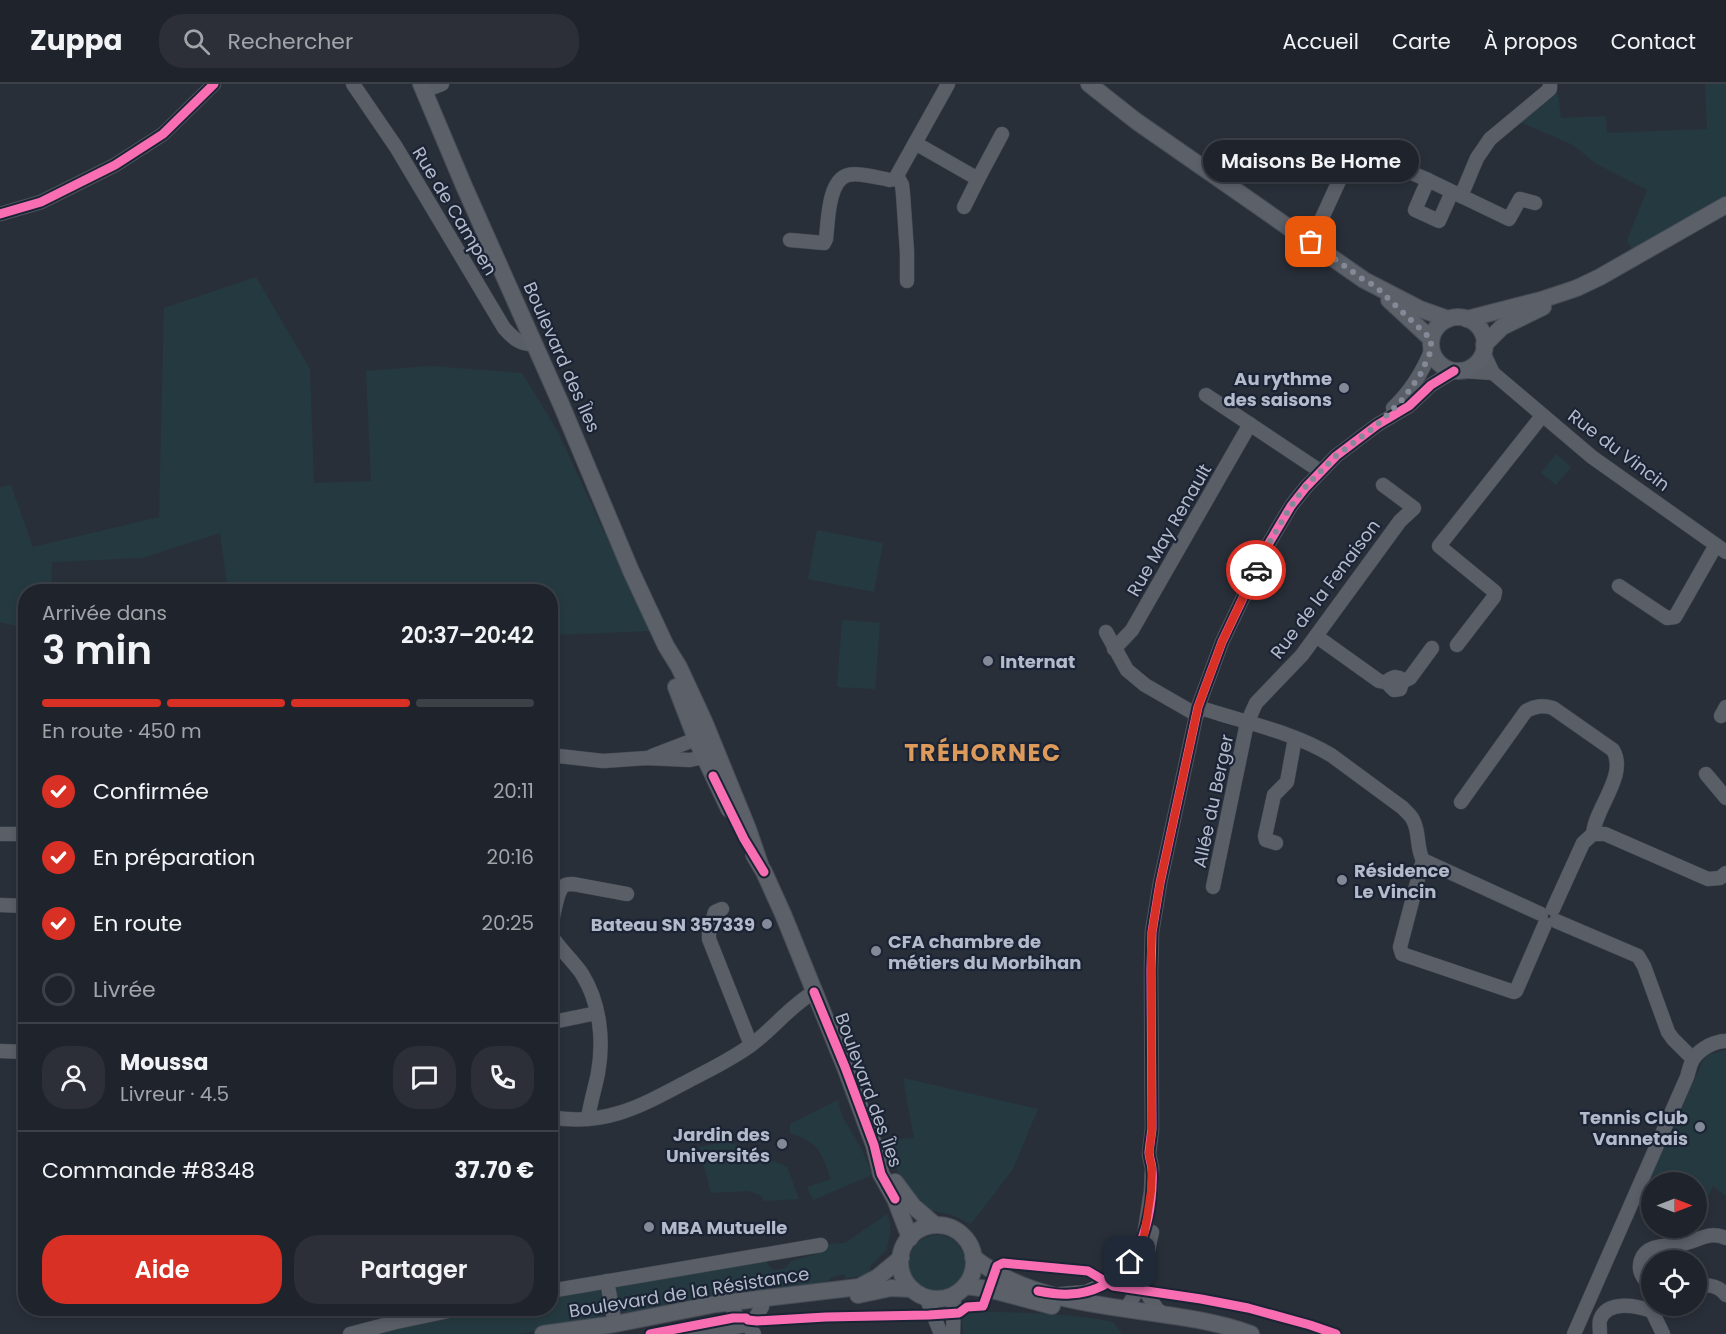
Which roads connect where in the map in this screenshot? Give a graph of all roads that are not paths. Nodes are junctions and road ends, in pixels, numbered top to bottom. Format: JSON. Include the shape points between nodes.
{"nodes":[{"id":1,"x":214,"y":84,"type":"edge"},
{"id":2,"x":353,"y":84,"type":"edge"},
{"id":3,"x":442,"y":84,"type":"edge"},
{"id":4,"x":948,"y":84,"type":"edge"},
{"id":5,"x":1089,"y":84,"type":"edge"},
{"id":6,"x":1550,"y":84,"type":"edge"},
{"id":7,"x":423,"y":87,"type":"edge"},
{"id":8,"x":1002,"y":134,"type":"dead end"},
{"id":9,"x":915,"y":143,"type":"junction"},
{"id":10,"x":897,"y":176,"type":"junction"},
{"id":11,"x":978,"y":179,"type":"junction"},
{"id":12,"x":1428,"y":180,"type":"junction"},
{"id":13,"x":1457,"y":194,"type":"junction"},
{"id":14,"x":1535,"y":203,"type":"dead end"},
{"id":15,"x":1726,"y":205,"type":"edge"},
{"id":16,"x":964,"y":207,"type":"dead end"},
{"id":17,"x":0,"y":214,"type":"edge"},
{"id":18,"x":1726,"y":218,"type":"edge"},
{"id":19,"x":790,"y":240,"type":"dead end"},
{"id":20,"x":1311,"y":242,"type":"junction"},
{"id":21,"x":907,"y":281,"type":"dead end"},
{"id":22,"x":1375,"y":286,"type":"junction"},
{"id":23,"x":1448,"y":319,"type":"junction"},
{"id":24,"x":1467,"y":319,"type":"junction"},
{"id":25,"x":534,"y":344,"type":"junction"},
{"id":26,"x":1431,"y":345,"type":"junction"},
{"id":27,"x":1484,"y":348,"type":"junction"},
{"id":28,"x":1458,"y":371,"type":"junction"},
{"id":29,"x":1492,"y":373,"type":"junction"},
{"id":30,"x":1206,"y":394,"type":"dead end"},
{"id":31,"x":1542,"y":416,"type":"junction"},
{"id":32,"x":1250,"y":424,"type":"junction"},
{"id":33,"x":1377,"y":425,"type":"junction"},
{"id":34,"x":1320,"y":471,"type":"junction"},
{"id":35,"x":1383,"y":485,"type":"dead end"},
{"id":36,"x":1721,"y":548,"type":"edge"},
{"id":37,"x":1619,"y":585,"type":"dead end"},
{"id":38,"x":1106,"y":632,"type":"dead end"},
{"id":39,"x":1316,"y":636,"type":"junction"},
{"id":40,"x":1457,"y":645,"type":"dead end"},
{"id":41,"x":1432,"y":648,"type":"dead end"},
{"id":42,"x":1114,"y":649,"type":"junction"},
{"id":43,"x":1197,"y":711,"type":"junction"},
{"id":44,"x":1247,"y":723,"type":"junction"},
{"id":45,"x":1295,"y":738,"type":"junction"},
{"id":46,"x":708,"y":747,"type":"junction"},
{"id":47,"x":558,"y":755,"type":"edge"},
{"id":48,"x":647,"y":758,"type":"junction"},
{"id":49,"x":1706,"y":774,"type":"dead end"},
{"id":50,"x":1726,"y":798,"type":"edge"},
{"id":51,"x":1461,"y":802,"type":"dead end"},
{"id":52,"x":0,"y":834,"type":"edge"},
{"id":53,"x":18,"y":834,"type":"edge"},
{"id":54,"x":1593,"y":834,"type":"junction"},
{"id":55,"x":1276,"y":843,"type":"dead end"},
{"id":56,"x":1423,"y":860,"type":"junction"},
{"id":57,"x":1726,"y":873,"type":"edge"},
{"id":58,"x":1213,"y":887,"type":"dead end"},
{"id":59,"x":627,"y":894,"type":"dead end"},
{"id":60,"x":558,"y":899,"type":"edge"},
{"id":61,"x":0,"y":905,"type":"edge"},
{"id":62,"x":18,"y":906,"type":"edge"},
{"id":63,"x":722,"y":909,"type":"dead end"},
{"id":64,"x":1549,"y":917,"type":"junction"},
{"id":65,"x":558,"y":945,"type":"edge"},
{"id":66,"x":814,"y":992,"type":"junction"},
{"id":67,"x":597,"y":1013,"type":"junction"},
{"id":68,"x":558,"y":1021,"type":"edge"},
{"id":69,"x":1726,"y":1041,"type":"edge"},
{"id":70,"x":751,"y":1045,"type":"junction"},
{"id":71,"x":0,"y":1051,"type":"edge"},
{"id":72,"x":18,"y":1052,"type":"edge"},
{"id":73,"x":1693,"y":1059,"type":"junction"},
{"id":74,"x":558,"y":1118,"type":"edge"},
{"id":75,"x":588,"y":1119,"type":"junction"},
{"id":76,"x":874,"y":1145,"type":"junction"},
{"id":77,"x":1151,"y":1191,"type":"junction"},
{"id":78,"x":935,"y":1226,"type":"junction"},
{"id":79,"x":910,"y":1238,"type":"junction"},
{"id":80,"x":1726,"y":1238,"type":"edge"},
{"id":81,"x":821,"y":1245,"type":"dead end"},
{"id":82,"x":1649,"y":1250,"type":"edge"},
{"id":83,"x":974,"y":1257,"type":"junction"},
{"id":84,"x":901,"y":1258,"type":"junction"},
{"id":85,"x":608,"y":1281,"type":"junction"},
{"id":86,"x":1140,"y":1284,"type":"junction"},
{"id":87,"x":1707,"y":1286,"type":"edge"},
{"id":88,"x":558,"y":1290,"type":"edge"},
{"id":89,"x":960,"y":1291,"type":"junction"},
{"id":90,"x":1038,"y":1291,"type":"junction"},
{"id":91,"x":919,"y":1293,"type":"junction"},
{"id":92,"x":1726,"y":1294,"type":"edge"},
{"id":93,"x":762,"y":1306,"type":"junction"},
{"id":94,"x":1641,"y":1307,"type":"edge"},
{"id":95,"x":1126,"y":1308,"type":"junction"},
{"id":96,"x":733,"y":1311,"type":"junction"},
{"id":97,"x":1100,"y":1313,"type":"junction"},
{"id":98,"x":1162,"y":1313,"type":"junction"},
{"id":99,"x":393,"y":1316,"type":"edge"},
{"id":100,"x":1656,"y":1316,"type":"edge"},
{"id":101,"x":609,"y":1329,"type":"edge"},
{"id":102,"x":751,"y":1329,"type":"edge"},
{"id":103,"x":351,"y":1334,"type":"edge"},
{"id":104,"x":545,"y":1334,"type":"edge"},
{"id":105,"x":687,"y":1334,"type":"edge"},
{"id":106,"x":941,"y":1334,"type":"edge"},
{"id":107,"x":953,"y":1334,"type":"edge"},
{"id":108,"x":1218,"y":1334,"type":"edge"},
{"id":109,"x":1251,"y":1334,"type":"edge"},
{"id":110,"x":1574,"y":1334,"type":"edge"},
{"id":111,"x":1599,"y":1334,"type":"edge"},
{"id":112,"x":1663,"y":1334,"type":"edge"}],
"edges":[{"from":1,"to":17,"type":"street","via":[[163,134],[115,165],[42,202]]},
{"from":2,"to":25,"type":"street","name":"Rue de Campen","via":[[396,147],[504,328],[516,341]]},
{"from":3,"to":7,"type":"street"},
{"from":4,"to":9,"type":"street"},
{"from":5,"to":20,"type":"main road"},
{"from":6,"to":13,"type":"street","via":[[1550,89],[1490,140]]},
{"from":7,"to":25,"type":"main road","name":"Boulevard des Îles"},
{"from":8,"to":11,"type":"street"},
{"from":9,"to":10,"type":"street"},
{"from":9,"to":11,"type":"street"},
{"from":10,"to":19,"type":"street","via":[[890,180],[851,174],[841,178],[834,188],[824,243]]},
{"from":10,"to":21,"type":"street","via":[[903,194]]},
{"from":11,"to":16,"type":"street"},
{"from":12,"to":13,"type":"street"},
{"from":12,"to":13,"type":"street","via":[[1415,210],[1439,220]]},
{"from":12,"to":20,"type":"street","via":[[1368,153],[1355,152]]},
{"from":13,"to":14,"type":"street","via":[[1509,219],[1520,199]]},
{"from":15,"to":24,"type":"main road","via":[[1577,288]]},
{"from":18,"to":27,"type":"main road","via":[[1605,284],[1542,307],[1502,327]]},
{"from":20,"to":22,"type":"main road"},
{"from":22,"to":23,"type":"main road"},
{"from":22,"to":26,"type":"main road"},
{"from":23,"to":24,"type":"main road"},
{"from":23,"to":26,"type":"main road","via":[[1434,330]]},
{"from":24,"to":27,"type":"main road","via":[[1480,329]]},
{"from":25,"to":46,"type":"main road","name":"Boulevard des Îles","via":[[631,571],[679,667]]},
{"from":26,"to":28,"type":"main road","via":[[1440,364]]},
{"from":26,"to":33,"type":"street","via":[[1420,375]]},
{"from":27,"to":28,"type":"main road","via":[[1477,363]]},
{"from":27,"to":29,"type":"street","name":"Rue du Vincin"},
{"from":28,"to":29,"type":"street"},
{"from":28,"to":33,"type":"street","via":[[1431,385],[1409,406]]},
{"from":29,"to":31,"type":"street","name":"Rue du Vincin"},
{"from":30,"to":32,"type":"street"},
{"from":31,"to":36,"type":"street","name":"Rue du Vincin","via":[[1592,457]]},
{"from":31,"to":40,"type":"street","via":[[1439,545],[1495,592]]},
{"from":32,"to":34,"type":"street"},
{"from":32,"to":42,"type":"street","name":"Rue May Renault","via":[[1132,630]]},
{"from":33,"to":34,"type":"street"},
{"from":34,"to":43,"type":"street","via":[[1291,506],[1269,543],[1222,642]]},
{"from":35,"to":39,"type":"street","name":"Rue de la Fenaison","via":[[1417,510],[1400,521]]},
{"from":36,"to":37,"type":"street","via":[[1675,617],[1668,618]]},
{"from":38,"to":42,"type":"street"},
{"from":39,"to":41,"type":"street","via":[[1379,681],[1410,678]]},
{"from":39,"to":44,"type":"street","name":"Rue de la Fenaison","via":[[1256,703]]},
{"from":42,"to":43,"type":"street","via":[[1127,670],[1145,685]]},
{"from":43,"to":44,"type":"street"},
{"from":43,"to":77,"type":"street","via":[[1152,932],[1152,1129],[1158,1154],[1152,1168]]},
{"from":44,"to":45,"type":"street"},
{"from":44,"to":58,"type":"street","name":"Allée du Berger"},
{"from":45,"to":55,"type":"street","via":[[1287,782],[1274,795],[1265,836]]},
{"from":45,"to":56,"type":"street","via":[[1331,755],[1403,808],[1415,825]]},
{"from":46,"to":48,"type":"street"},
{"from":46,"to":48,"type":"street","via":[[690,760]]},
{"from":46,"to":66,"type":"main road","name":"Boulevard des Îles","via":[[748,829]]},
{"from":47,"to":48,"type":"street","via":[[603,761]]},
{"from":49,"to":50,"type":"street"},
{"from":51,"to":54,"type":"street","via":[[1526,711],[1544,705],[1617,756],[1617,772]]},
{"from":52,"to":53,"type":"street"},
{"from":54,"to":57,"type":"street","via":[[1605,834],[1708,879]]},
{"from":54,"to":64,"type":"street","via":[[1583,843]]},
{"from":56,"to":64,"type":"street"},
{"from":56,"to":64,"type":"street","via":[[1400,947],[1402,954],[1514,992]]},
{"from":59,"to":60,"type":"street","via":[[573,884],[565,885]]},
{"from":61,"to":62,"type":"street"},
{"from":63,"to":70,"type":"street","via":[[715,912],[709,939]]},
{"from":64,"to":73,"type":"street","via":[[1638,956],[1668,1032]]},
{"from":65,"to":67,"type":"street","via":[[585,979]]},
{"from":66,"to":70,"type":"street"},
{"from":66,"to":76,"type":"main road","name":"Boulevard des Îles"},
{"from":67,"to":68,"type":"street"},
{"from":67,"to":75,"type":"street","via":[[600,1065]]},
{"from":69,"to":73,"type":"street","via":[[1709,1046]]},
{"from":70,"to":75,"type":"street","via":[[644,1104]]},
{"from":71,"to":72,"type":"street"},
{"from":73,"to":110,"type":"street"},
{"from":74,"to":75,"type":"street"},
{"from":76,"to":78,"type":"main road","name":"Boulevard des Îles","via":[[905,1196]]},
{"from":76,"to":79,"type":"main road","name":"Boulevard des Îles","via":[[881,1174]]},
{"from":77,"to":86,"type":"street","via":[[1154,1225]]},
{"from":77,"to":90,"type":"street","via":[[1144,1236],[1119,1273],[1086,1292]]},
{"from":78,"to":79,"type":"main road","via":[[917,1231]]},
{"from":78,"to":83,"type":"main road","via":[[957,1232]]},
{"from":79,"to":84,"type":"main road"},
{"from":80,"to":82,"type":"street","via":[[1706,1235]]},
{"from":81,"to":85,"type":"street"},
{"from":83,"to":89,"type":"main road","via":[[970,1278]]},
{"from":83,"to":90,"type":"main road","via":[[994,1273]]},
{"from":84,"to":91,"type":"main road","via":[[905,1280]]},
{"from":84,"to":101,"type":"main road","name":"Boulevard de la Résistance","via":[[859,1287],[716,1304]]},
{"from":85,"to":88,"type":"street"},
{"from":85,"to":101,"type":"street"},
{"from":86,"to":95,"type":"street"},
{"from":86,"to":98,"type":"street"},
{"from":87,"to":92,"type":"street","via":[[1721,1288]]},
{"from":89,"to":91,"type":"main road","via":[[945,1298]]},
{"from":89,"to":97,"type":"main road","via":[[988,1289],[1050,1306]]},
{"from":89,"to":107,"type":"street"},
{"from":90,"to":95,"type":"main road"},
{"from":91,"to":93,"type":"main road","name":"Boulevard de la Résistance","via":[[891,1288],[844,1298]]},
{"from":91,"to":106,"type":"street"},
{"from":93,"to":96,"type":"main road","name":"Boulevard de la Résistance"},
{"from":93,"to":102,"type":"street"},
{"from":94,"to":111,"type":"street","via":[[1612,1308],[1599,1321]]},
{"from":95,"to":97,"type":"main road"},
{"from":95,"to":98,"type":"main road"},
{"from":96,"to":101,"type":"main road","name":"Boulevard de la Résistance"},
{"from":96,"to":102,"type":"street"},
{"from":97,"to":108,"type":"main road"},
{"from":98,"to":109,"type":"main road"},
{"from":99,"to":103,"type":"street"},
{"from":100,"to":112,"type":"street"},
{"from":101,"to":104,"type":"main road","name":"Boulevard de la Résistance"},
{"from":102,"to":105,"type":"street"}]}
